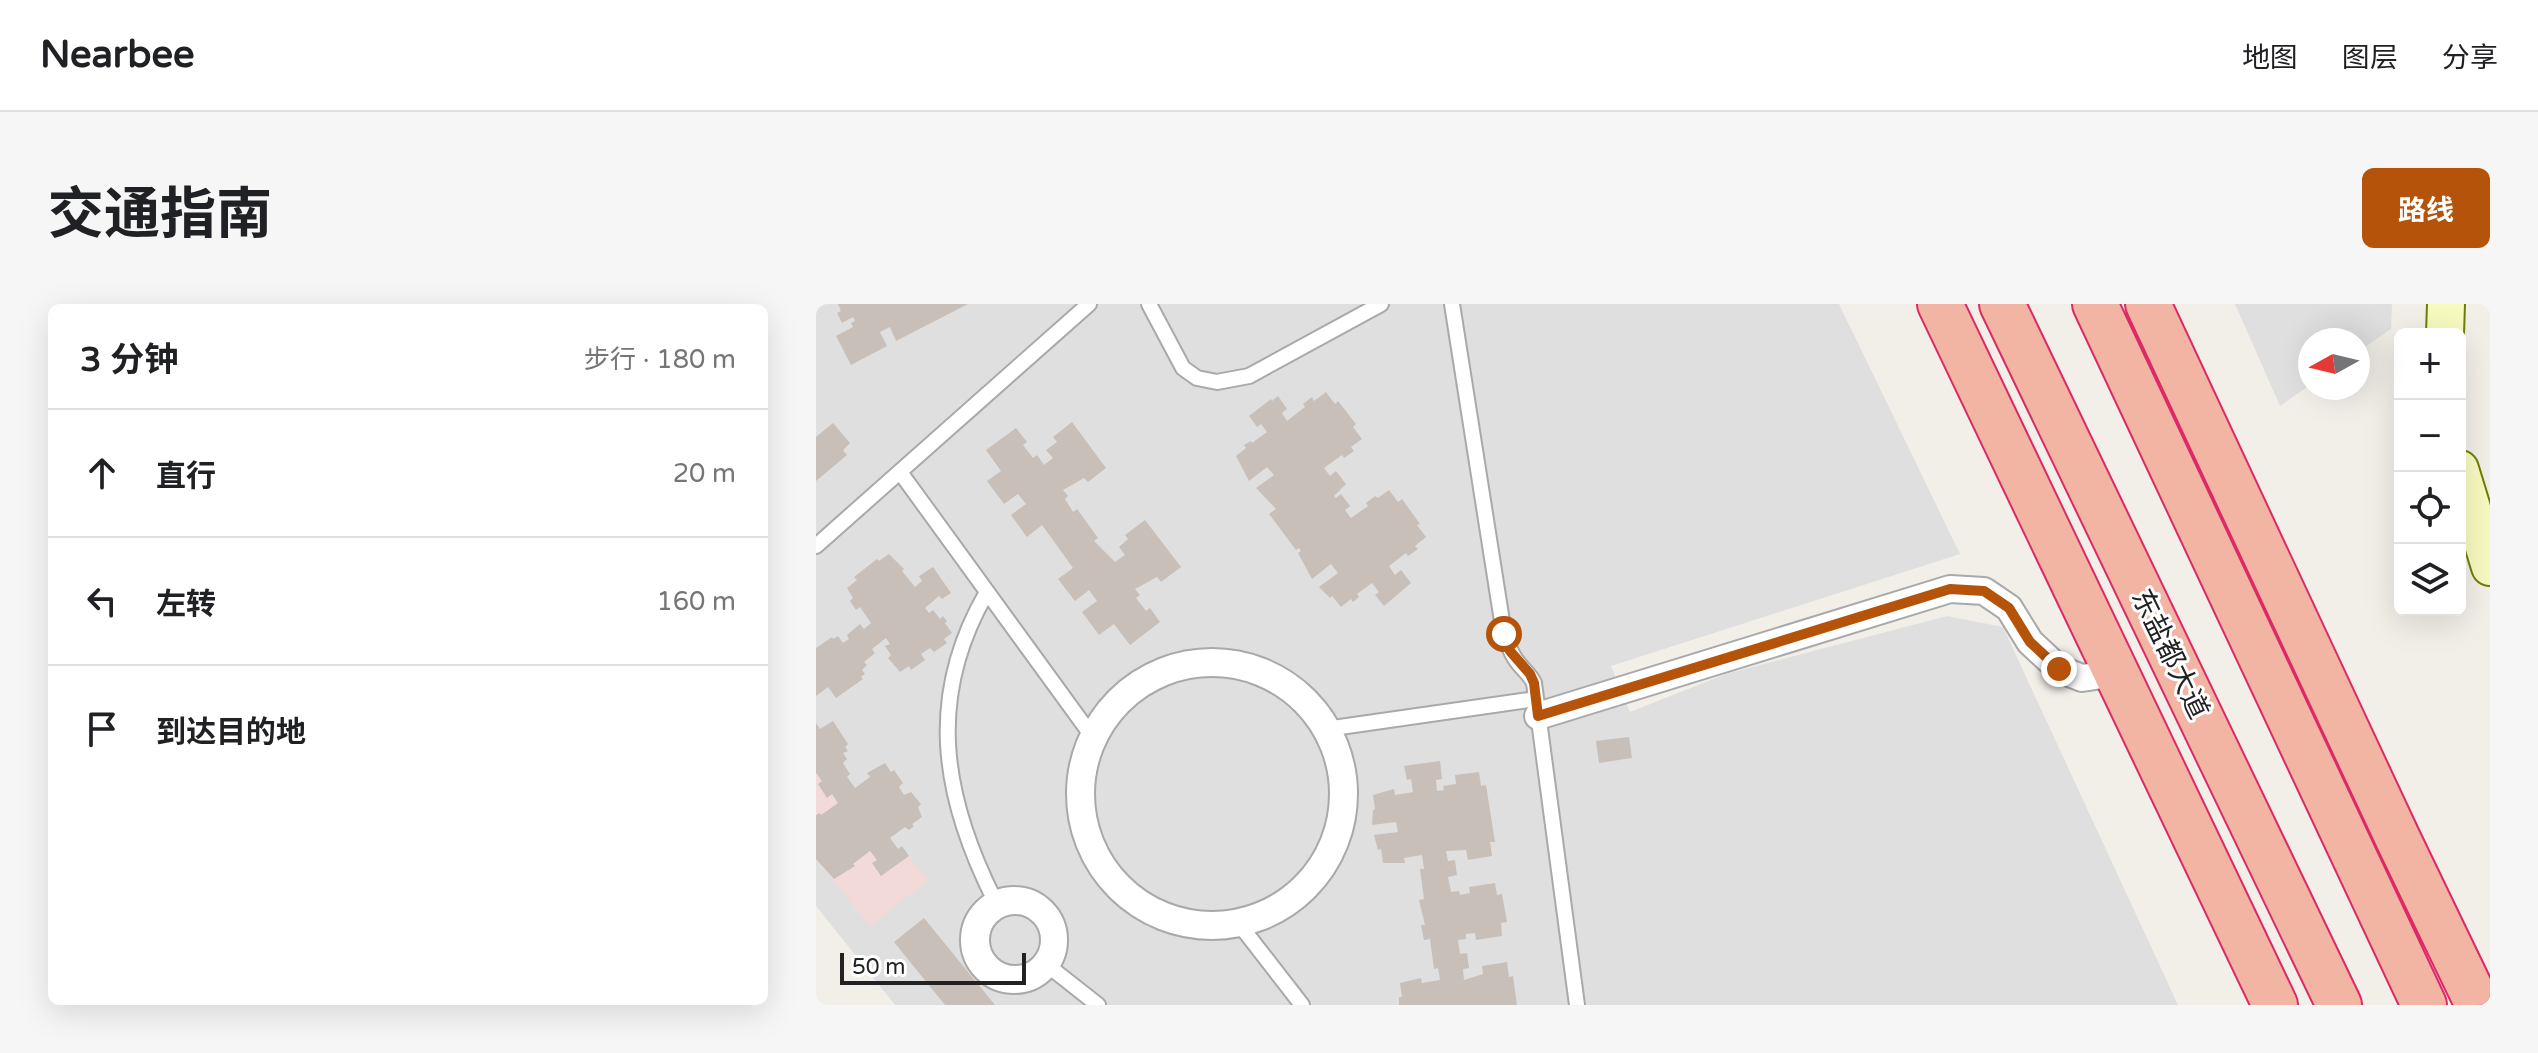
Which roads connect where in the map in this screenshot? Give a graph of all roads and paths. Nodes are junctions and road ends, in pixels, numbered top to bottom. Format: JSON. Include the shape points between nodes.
{"nodes":[{"id":1,"x":1089,"y":304,"type":"edge"},
{"id":2,"x":1149,"y":304,"type":"edge"},
{"id":3,"x":1381,"y":304,"type":"edge"},
{"id":4,"x":1452,"y":304,"type":"edge"},
{"id":5,"x":1940,"y":304,"type":"edge"},
{"id":6,"x":2002,"y":304,"type":"edge"},
{"id":7,"x":2095,"y":304,"type":"edge"},
{"id":8,"x":2148,"y":304,"type":"edge"},
{"id":9,"x":2446,"y":304,"type":"edge"},
{"id":10,"x":2445,"y":328,"type":"edge"},
{"id":11,"x":900,"y":472,"type":"junction"},
{"id":12,"x":2461,"y":472,"type":"edge"},
{"id":13,"x":816,"y":546,"type":"edge"},
{"id":14,"x":2490,"y":567,"type":"edge"},
{"id":15,"x":987,"y":592,"type":"junction"},
{"id":16,"x":2116,"y":673,"type":"junction"},
{"id":17,"x":1537,"y":708,"type":"junction"},
{"id":18,"x":1333,"y":728,"type":"junction"},
{"id":19,"x":1089,"y":732,"type":"junction"},
{"id":20,"x":2398,"y":839,"type":"junction"},
{"id":21,"x":1291,"y":895,"type":"joint"},
{"id":22,"x":994,"y":899,"type":"junction"},
{"id":23,"x":2302,"y":928,"type":"junction"},
{"id":24,"x":1243,"y":929,"type":"junction"},
{"id":25,"x":1051,"y":968,"type":"junction"},
{"id":26,"x":2422,"y":1001,"type":"edge"},
{"id":27,"x":1098,"y":1005,"type":"edge"},
{"id":28,"x":1302,"y":1005,"type":"edge"},
{"id":29,"x":1577,"y":1005,"type":"edge"},
{"id":30,"x":2275,"y":1005,"type":"edge"},
{"id":31,"x":2312,"y":1005,"type":"edge"},
{"id":32,"x":2339,"y":1005,"type":"edge"},
{"id":33,"x":2478,"y":1005,"type":"edge"}],
"edges":[{"from":1,"to":11,"type":"lane"},
{"from":2,"to":3,"type":"lane","via":[[1183,368],[1217,382],[1249,376]]},
{"from":4,"to":17,"type":"lane","via":[[1504,634],[1510,651],[1530,674]]},
{"from":5,"to":16,"type":"highway"},
{"from":6,"to":23,"type":"highway","name":"东盐都大道"},
{"from":7,"to":26,"type":"highway"},
{"from":8,"to":20,"type":"highway"},
{"from":9,"to":10,"type":"main road"},
{"from":11,"to":13,"type":"lane"},
{"from":11,"to":15,"type":"lane"},
{"from":12,"to":14,"type":"main road"},
{"from":15,"to":19,"type":"lane"},
{"from":15,"to":22,"type":"lane","via":[[955,671],[947,738],[956,805]]},
{"from":16,"to":17,"type":"street","via":[[2082,678],[2059,669],[2030,642],[2009,608],[1984,591],[1950,589]]},
{"from":16,"to":30,"type":"highway"},
{"from":17,"to":18,"type":"lane"},
{"from":17,"to":29,"type":"lane"},
{"from":18,"to":19,"type":"lane","via":[[1314,700],[1278,672],[1213,655],[1147,671],[1111,699]]},
{"from":18,"to":24,"type":"lane","via":[[1350,783],[1348,818],[1338,850],[1327,871],[1296,904]]},
{"from":19,"to":24,"type":"lane","via":[[1078,759],[1074,804],[1085,849],[1110,887],[1126,903],[1166,925],[1211,933]]},
{"from":20,"to":26,"type":"highway"},
{"from":20,"to":33,"type":"highway"},
{"from":21,"to":21,"type":"street","via":[[1321,862],[1339,810],[1333,754],[1313,715],[1279,685],[1227,667],[1172,672],[1132,693],[1103,726],[1085,779],[1090,834],[1111,873],[1164,914],[1208,923],[1252,917]]},
{"from":22,"to":25,"type":"lane","via":[[1024,894],[1046,906],[1061,942]]},
{"from":22,"to":25,"type":"lane","via":[[977,912],[968,937],[982,973],[1018,986]]},
{"from":23,"to":31,"type":"highway"},
{"from":23,"to":32,"type":"highway","name":"东盐都大道"},
{"from":24,"to":28,"type":"lane"},
{"from":25,"to":27,"type":"lane"}]}
